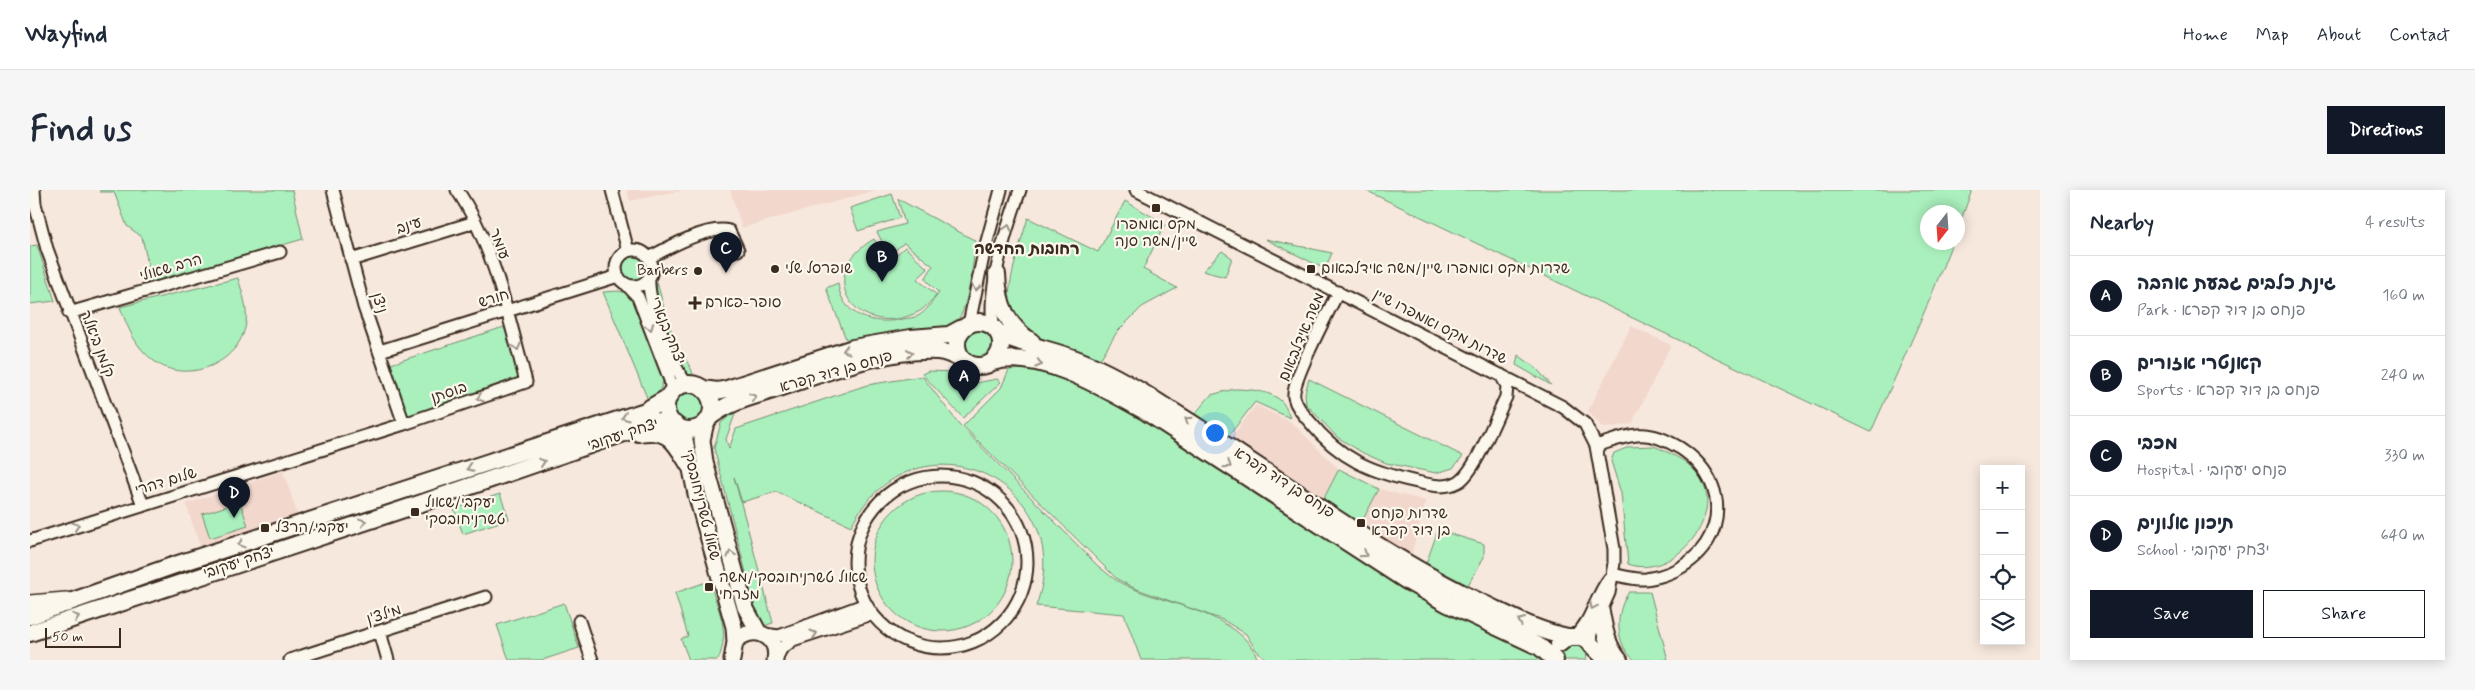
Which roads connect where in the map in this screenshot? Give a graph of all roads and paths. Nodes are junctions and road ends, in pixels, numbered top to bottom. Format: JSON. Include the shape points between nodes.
{"nodes":[{"id":1,"x":34,"y":190,"type":"edge"},
{"id":2,"x":333,"y":190,"type":"edge"},
{"id":3,"x":457,"y":190,"type":"edge"},
{"id":4,"x":612,"y":190,"type":"edge"},
{"id":5,"x":1001,"y":190,"type":"edge"},
{"id":6,"x":1020,"y":190,"type":"edge"},
{"id":7,"x":1026,"y":190,"type":"edge"},
{"id":8,"x":1136,"y":190,"type":"edge"},
{"id":9,"x":1013,"y":208,"type":"junction"},
{"id":10,"x":475,"y":222,"type":"junction"},
{"id":11,"x":738,"y":250,"type":"dead end"},
{"id":12,"x":628,"y":251,"type":"junction"},
{"id":13,"x":280,"y":252,"type":"dead end"},
{"id":14,"x":649,"y":258,"type":"junction"},
{"id":15,"x":351,"y":260,"type":"junction"},
{"id":16,"x":997,"y":274,"type":"junction"},
{"id":17,"x":618,"y":276,"type":"junction"},
{"id":18,"x":649,"y":278,"type":"junction"},
{"id":19,"x":627,"y":285,"type":"junction"},
{"id":20,"x":1338,"y":292,"type":"junction"},
{"id":21,"x":507,"y":311,"type":"junction"},
{"id":22,"x":69,"y":314,"type":"junction"},
{"id":23,"x":965,"y":326,"type":"junction"},
{"id":24,"x":996,"y":330,"type":"junction"},
{"id":25,"x":1050,"y":350,"type":"junction"},
{"id":26,"x":380,"y":351,"type":"junction"},
{"id":27,"x":966,"y":362,"type":"junction"},
{"id":28,"x":992,"y":362,"type":"junction"},
{"id":29,"x":1501,"y":375,"type":"junction"},
{"id":30,"x":687,"y":384,"type":"junction"},
{"id":31,"x":703,"y":389,"type":"junction"},
{"id":32,"x":1528,"y":389,"type":"junction"},
{"id":33,"x":670,"y":395,"type":"junction"},
{"id":34,"x":1506,"y":397,"type":"junction"},
{"id":35,"x":708,"y":420,"type":"junction"},
{"id":36,"x":404,"y":424,"type":"junction"},
{"id":37,"x":677,"y":425,"type":"junction"},
{"id":38,"x":619,"y":436,"type":"junction"},
{"id":39,"x":1596,"y":446,"type":"junction"},
{"id":40,"x":310,"y":453,"type":"joint"},
{"id":41,"x":689,"y":465,"type":"junction"},
{"id":42,"x":143,"y":505,"type":"junction"},
{"id":43,"x":30,"y":541,"type":"edge"},
{"id":44,"x":1611,"y":576,"type":"junction"},
{"id":45,"x":486,"y":598,"type":"dead end"},
{"id":46,"x":66,"y":602,"type":"junction"},
{"id":47,"x":30,"y":605,"type":"edge"},
{"id":48,"x":869,"y":609,"type":"junction"},
{"id":49,"x":1601,"y":612,"type":"junction"},
{"id":50,"x":30,"y":616,"type":"edge"},
{"id":51,"x":580,"y":621,"type":"dead end"},
{"id":52,"x":380,"y":632,"type":"junction"},
{"id":53,"x":30,"y":633,"type":"edge"},
{"id":54,"x":761,"y":633,"type":"junction"},
{"id":55,"x":1584,"y":644,"type":"edge"},
{"id":56,"x":731,"y":654,"type":"edge"},
{"id":57,"x":290,"y":660,"type":"edge"},
{"id":58,"x":388,"y":660,"type":"edge"},
{"id":59,"x":592,"y":660,"type":"edge"},
{"id":60,"x":776,"y":660,"type":"edge"},
{"id":61,"x":1556,"y":660,"type":"edge"},
{"id":62,"x":1607,"y":660,"type":"edge"},
{"id":63,"x":1619,"y":660,"type":"edge"}],
"edges":[{"from":1,"to":22,"type":"street","name":"קלמן ביאלר","via":[[47,249]]},
{"from":2,"to":15,"type":"street","name":"ניצן"},
{"from":3,"to":10,"type":"street","name":"עומר"},
{"from":4,"to":12,"type":"street"},
{"from":5,"to":23,"type":"street","one_way":true},
{"from":6,"to":9,"type":"street"},
{"from":7,"to":9,"type":"street"},
{"from":8,"to":20,"type":"street","name":"שדרות מקס ואמפרו שיין"},
{"from":16,"to":9,"type":"street","one_way":true},
{"from":10,"to":15,"type":"street","name":"עינב"},
{"from":10,"to":21,"type":"street","name":"עומר"},
{"from":11,"to":14,"type":"street","via":[[729,231],[719,229]]},
{"from":12,"to":14,"type":"street","via":[[641,251]]},
{"from":12,"to":17,"type":"street","via":[[618,258]]},
{"from":13,"to":22,"type":"street","name":"הרב שאולי"},
{"from":14,"to":18,"type":"street","via":[[652,267]]},
{"from":15,"to":26,"type":"street","name":"ניצן"},
{"from":16,"to":24,"type":"street","via":[[991,303]]},
{"from":16,"to":25,"type":"main road","via":[[1001,307],[1010,323],[1028,340]]},
{"from":17,"to":19,"type":"street"},
{"from":17,"to":21,"type":"street","name":"חורש"},
{"from":18,"to":19,"type":"street","via":[[639,285]]},
{"from":18,"to":30,"type":"street","name":"יצחק בנארי","via":[[650,299],[674,364]]},
{"from":19,"to":33,"type":"street","name":"יצחק בנארי","one_way":true,"via":[[638,297],[670,380]]},
{"from":20,"to":29,"type":"street","name":"שדרות מקס ואמפרו שיין"},
{"from":20,"to":34,"type":"street","name":"משה אידלבאום","via":[[1297,378],[1294,397],[1323,439],[1350,459],[1375,471],[1405,479],[1451,485],[1471,469]]},
{"from":21,"to":26,"type":"street","name":"חורש"},
{"from":21,"to":36,"type":"street","name":"בוסתן","one_way":true,"via":[[526,382]]},
{"from":22,"to":42,"type":"street","name":"קלמן ביאלר"},
{"from":23,"to":24,"type":"main road","via":[[982,321]]},
{"from":23,"to":27,"type":"main road","via":[[956,342]]},
{"from":23,"to":31,"type":"main road","name":"פנחס בן דוד קפרא","one_way":true,"via":[[949,335],[854,348],[727,389]]},
{"from":24,"to":25,"type":"main road","name":"פנחס בן דוד קפרא","via":[[1018,342]]},
{"from":24,"to":28,"type":"main road","via":[[1002,346]]},
{"from":55,"to":25,"type":"main road","name":"פנחס בן דוד קפרא","one_way":true,"via":[[1520,621],[1431,577],[1160,403],[1092,366]]},
{"from":26,"to":36,"type":"street","name":"ניצן"},
{"from":27,"to":28,"type":"main road","via":[[979,366]]},
{"from":35,"to":27,"type":"main road","name":"פנחס בן דוד קפרא","one_way":true,"via":[[738,401],[872,360],[915,352],[938,352]]},
{"from":28,"to":61,"type":"main road","name":"פנחס בן דוד קפרא","one_way":true,"via":[[1009,358],[1032,361],[1112,392],[1407,581],[1540,647]]},
{"from":29,"to":32,"type":"street","name":"שדרות מקס ואמפרו שיין"},
{"from":29,"to":34,"type":"street","via":[[1507,386]]},
{"from":30,"to":31,"type":"main road"},
{"from":30,"to":33,"type":"main road"},
{"from":31,"to":35,"type":"main road","via":[[712,405]]},
{"from":32,"to":34,"type":"street","via":[[1514,389]]},
{"from":32,"to":39,"type":"street","name":"שדרות מקס ואמפרו שיין","via":[[1563,406],[1585,424]]},
{"from":33,"to":37,"type":"main road","via":[[668,415]]},
{"from":33,"to":46,"type":"main road","name":"יצחק יעקובי","one_way":true,"via":[[645,411]]},
{"from":35,"to":37,"type":"main road","via":[[702,426],[690,429]]},
{"from":54,"to":35,"type":"street","name":"שאול טשרניחובסקי","one_way":true,"via":[[745,607],[706,462],[702,440]]},
{"from":36,"to":40,"type":"street","name":"בוסתן"},
{"from":37,"to":38,"type":"main road","name":"יצחק יעקובי","via":[[656,422]]},
{"from":37,"to":41,"type":"street","name":"שאול טשרניחובסקי","via":[[685,440]]},
{"from":38,"to":41,"type":"main road","via":[[651,431],[664,434],[673,441]]},
{"from":53,"to":38,"type":"main road","name":"יצחק יעקובי","one_way":true},
{"from":39,"to":44,"type":"street","name":"שדרות מקס ואמפרו שיין","via":[[1614,549]]},
{"from":39,"to":44,"type":"street","via":[[1636,435],[1662,440],[1691,456],[1704,471],[1716,494],[1714,529],[1694,557],[1660,575],[1644,579]]},
{"from":40,"to":42,"type":"street","name":"שלום דהרי"},
{"from":41,"to":56,"type":"street","name":"שאול טשרניחובסקי","via":[[734,627]]},
{"from":43,"to":42,"type":"street","name":"שלום דהרי","one_way":true},
{"from":44,"to":49,"type":"street","name":"שדרות מקס ואמפרו שיין","via":[[1609,593]]},
{"from":44,"to":55,"type":"street","name":"שדרות מקס ואמפרו שיין","one_way":true,"via":[[1583,627]]},
{"from":45,"to":52,"type":"street","name":"מילצ'ן"},
{"from":46,"to":47,"type":"main road"},
{"from":46,"to":50,"type":"main road","name":"יצחק יעקובי"},
{"from":48,"to":48,"type":"street","via":[[897,636],[922,646],[937,648],[967,644],[996,629],[1018,603],[1028,572],[1025,538],[1010,508],[984,486],[953,476],[919,478],[889,492],[867,517],[855,549],[856,576]]},
{"from":48,"to":54,"type":"street","via":[[779,636]]},
{"from":60,"to":48,"type":"street","one_way":true,"via":[[781,648],[793,640]]},
{"from":49,"to":55,"type":"street","name":"שדרות מקס ואמפרו שיין"},
{"from":49,"to":63,"type":"main road","via":[[1604,631]]},
{"from":51,"to":59,"type":"street"},
{"from":52,"to":57,"type":"street","name":"מילצ'ן"},
{"from":52,"to":58,"type":"street"},
{"from":54,"to":56,"type":"street","via":[[745,633]]},
{"from":54,"to":60,"type":"street","name":"שאול טשרניחובסקי","via":[[773,643]]},
{"from":55,"to":61,"type":"main road","via":[[1558,645]]},
{"from":55,"to":62,"type":"main road","name":"פנחס בן דוד קפרא"}]}
